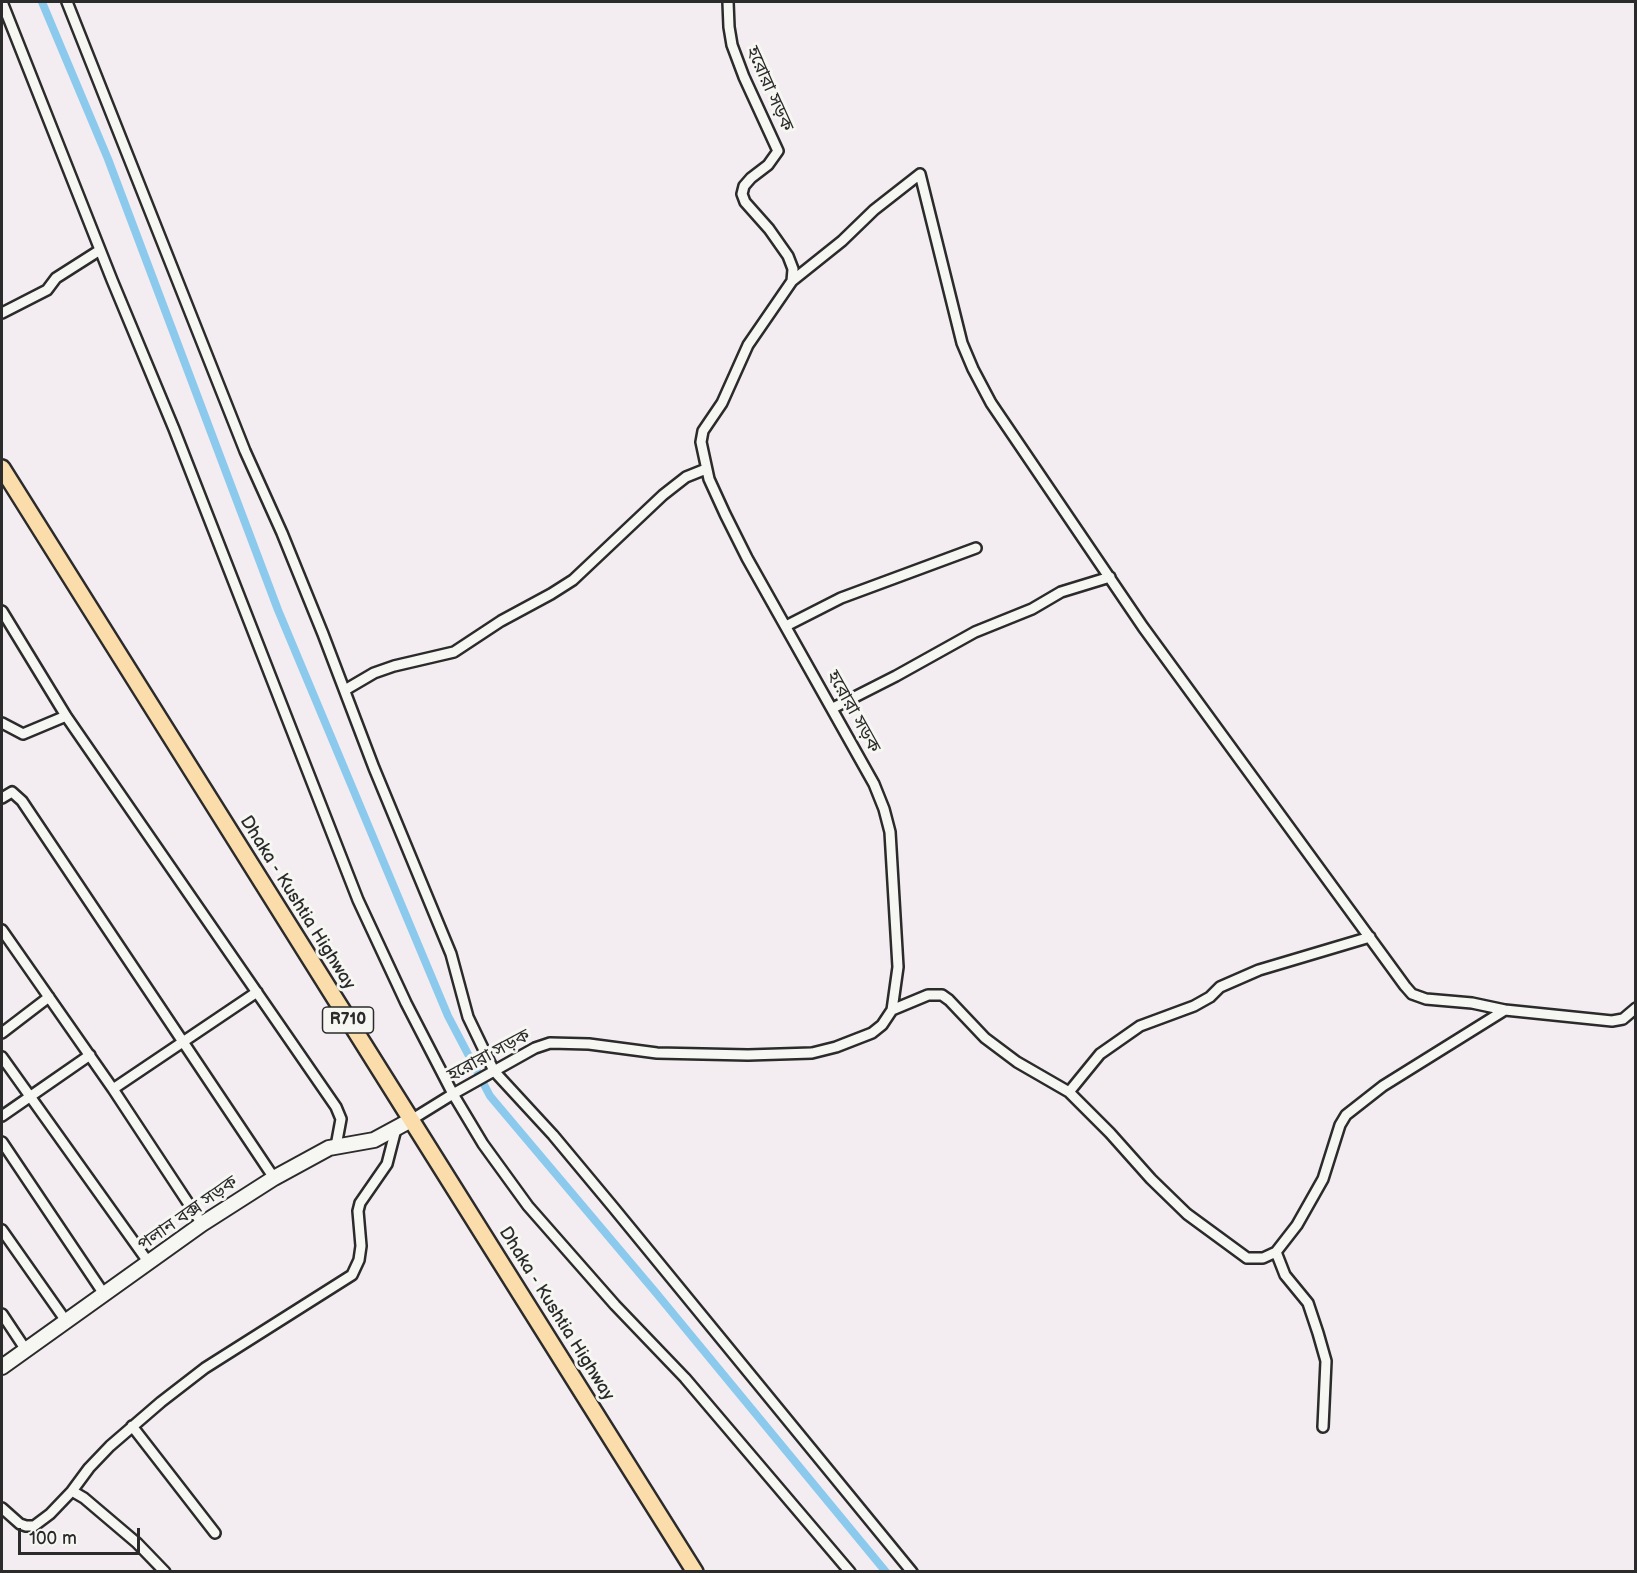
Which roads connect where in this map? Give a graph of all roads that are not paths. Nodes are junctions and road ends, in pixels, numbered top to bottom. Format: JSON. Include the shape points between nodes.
{"nodes":[{"id":1,"x":2,"y":2,"type":"edge"},
{"id":2,"x":67,"y":2,"type":"edge"},
{"id":3,"x":728,"y":2,"type":"edge"},
{"id":4,"x":100,"y":250,"type":"junction"},
{"id":5,"x":792,"y":281,"type":"junction"},
{"id":6,"x":2,"y":313,"type":"edge"},
{"id":7,"x":2,"y":468,"type":"edge"},
{"id":8,"x":706,"y":469,"type":"junction"},
{"id":9,"x":976,"y":548,"type":"dead end"},
{"id":10,"x":1110,"y":577,"type":"junction"},
{"id":11,"x":2,"y":611,"type":"edge"},
{"id":12,"x":786,"y":626,"type":"junction"},
{"id":13,"x":345,"y":690,"type":"junction"},
{"id":14,"x":833,"y":708,"type":"junction"},
{"id":15,"x":66,"y":716,"type":"junction"},
{"id":16,"x":2,"y":723,"type":"edge"},
{"id":17,"x":2,"y":798,"type":"edge"},
{"id":18,"x":2,"y":930,"type":"edge"},
{"id":19,"x":1370,"y":936,"type":"junction"},
{"id":20,"x":257,"y":992,"type":"junction"},
{"id":21,"x":49,"y":997,"type":"junction"},
{"id":22,"x":1635,"y":1008,"type":"edge"},
{"id":23,"x":892,"y":1010,"type":"junction"},
{"id":24,"x":1505,"y":1010,"type":"junction"},
{"id":25,"x":2,"y":1033,"type":"edge"},
{"id":26,"x":183,"y":1041,"type":"junction"},
{"id":27,"x":90,"y":1055,"type":"junction"},
{"id":28,"x":2,"y":1058,"type":"edge"},
{"id":29,"x":493,"y":1072,"type":"junction"},
{"id":30,"x":113,"y":1089,"type":"junction"},
{"id":31,"x":1069,"y":1092,"type":"junction"},
{"id":32,"x":453,"y":1094,"type":"junction"},
{"id":33,"x":30,"y":1097,"type":"junction"},
{"id":34,"x":2,"y":1116,"type":"edge"},
{"id":35,"x":411,"y":1120,"type":"junction"},
{"id":36,"x":396,"y":1129,"type":"junction"},
{"id":37,"x":2,"y":1142,"type":"edge"},
{"id":38,"x":336,"y":1146,"type":"junction"},
{"id":39,"x":274,"y":1178,"type":"junction"},
{"id":40,"x":202,"y":1224,"type":"junction"},
{"id":41,"x":2,"y":1230,"type":"edge"},
{"id":42,"x":1276,"y":1252,"type":"junction"},
{"id":43,"x":149,"y":1263,"type":"junction"},
{"id":44,"x":104,"y":1294,"type":"junction"},
{"id":45,"x":2,"y":1314,"type":"edge"},
{"id":46,"x":66,"y":1321,"type":"junction"},
{"id":47,"x":26,"y":1350,"type":"junction"},
{"id":48,"x":2,"y":1367,"type":"edge"},
{"id":49,"x":132,"y":1426,"type":"junction"},
{"id":50,"x":1323,"y":1427,"type":"dead end"},
{"id":51,"x":72,"y":1491,"type":"junction"},
{"id":52,"x":2,"y":1508,"type":"edge"},
{"id":53,"x":215,"y":1533,"type":"dead end"},
{"id":54,"x":165,"y":1572,"type":"edge"},
{"id":55,"x":695,"y":1572,"type":"edge"},
{"id":56,"x":850,"y":1572,"type":"edge"},
{"id":57,"x":912,"y":1572,"type":"edge"}],
"edges":[{"from":1,"to":4,"type":"street"},
{"from":2,"to":13,"type":"street","via":[[245,451]]},
{"from":3,"to":5,"type":"street","name":"হরোরা সড়ক","via":[[732,45],[778,151],[744,186],[742,194],[788,256]]},
{"from":4,"to":6,"type":"street","via":[[56,278],[47,290]]},
{"from":4,"to":32,"type":"street","via":[[187,461],[358,900]]},
{"from":5,"to":8,"type":"street","name":"হরোরা সড়ক","via":[[748,345],[722,403],[703,431]]},
{"from":5,"to":10,"type":"street","via":[[921,174],[962,343],[973,369],[991,403]]},
{"from":7,"to":35,"type":"main road","name":"Dhaka - Kushtia Highway","number":"R710"},
{"from":8,"to":12,"type":"street","name":"হরোরা সড়ক","via":[[747,558]]},
{"from":8,"to":13,"type":"street","via":[[686,477],[663,495],[573,579],[551,594],[454,652],[394,666]]},
{"from":9,"to":12,"type":"street","via":[[841,598]]},
{"from":10,"to":14,"type":"street","via":[[1061,592],[1032,609],[975,632]]},
{"from":10,"to":19,"type":"street","via":[[1284,823]]},
{"from":11,"to":15,"type":"street"},
{"from":12,"to":14,"type":"street","name":"হরোরা সড়ক"},
{"from":13,"to":29,"type":"street","via":[[451,954],[468,1017]]},
{"from":14,"to":23,"type":"street","name":"হরোরা সড়ক","via":[[874,784],[890,832],[898,967]]},
{"from":15,"to":16,"type":"street","via":[[23,734]]},
{"from":15,"to":20,"type":"street"},
{"from":17,"to":26,"type":"street","via":[[9,792],[18,796]]},
{"from":18,"to":21,"type":"street"},
{"from":19,"to":24,"type":"street","via":[[1412,994]]},
{"from":19,"to":31,"type":"street","via":[[1259,970],[1220,987],[1194,1006],[1140,1026],[1100,1054]]},
{"from":20,"to":26,"type":"street"},
{"from":20,"to":38,"type":"street","via":[[340,1112]]},
{"from":21,"to":25,"type":"street"},
{"from":21,"to":27,"type":"street"},
{"from":22,"to":24,"type":"street","via":[[1623,1019],[1612,1021]]},
{"from":23,"to":29,"type":"street","name":"হরোরা সড়ক","via":[[872,1033],[812,1053],[657,1053],[550,1043]]},
{"from":23,"to":31,"type":"street","via":[[928,995],[942,995],[985,1038]]},
{"from":24,"to":42,"type":"street","via":[[1383,1086],[1346,1115],[1323,1179],[1297,1226]]},
{"from":26,"to":30,"type":"street"},
{"from":26,"to":39,"type":"street"},
{"from":27,"to":30,"type":"street"},
{"from":27,"to":33,"type":"street"},
{"from":28,"to":33,"type":"street"},
{"from":29,"to":32,"type":"street","name":"হরোরা সড়ক"},
{"from":29,"to":57,"type":"street","via":[[613,1206]]},
{"from":30,"to":40,"type":"street"},
{"from":31,"to":42,"type":"street","via":[[1187,1214],[1247,1258],[1263,1258]]},
{"from":32,"to":35,"type":"street","name":"হরোরা সড়ক"},
{"from":32,"to":56,"type":"street","via":[[528,1206],[685,1378]]},
{"from":33,"to":34,"type":"street"},
{"from":33,"to":43,"type":"street"},
{"from":35,"to":36,"type":"main road","name":"পলান বক্স সড়ক"},
{"from":35,"to":55,"type":"main road","name":"Dhaka - Kushtia Highway","number":"R710"},
{"from":36,"to":38,"type":"main road","name":"পলান বক্স সড়ক","via":[[374,1140]]},
{"from":36,"to":49,"type":"street","via":[[387,1164],[360,1203],[361,1246],[352,1275],[205,1368]]},
{"from":37,"to":44,"type":"street"},
{"from":38,"to":39,"type":"main road","name":"পলান বক্স সড়ক"},
{"from":39,"to":40,"type":"main road","name":"পলান বক্স সড়ক"},
{"from":40,"to":43,"type":"main road","name":"পলান বক্স সড়ক"},
{"from":41,"to":46,"type":"street"},
{"from":42,"to":50,"type":"street","via":[[1285,1275],[1308,1303],[1326,1360]]},
{"from":43,"to":44,"type":"main road","name":"পলান বক্স সড়ক"},
{"from":44,"to":46,"type":"main road","name":"পলান বক্স সড়ক"},
{"from":45,"to":47,"type":"street"},
{"from":46,"to":47,"type":"main road","name":"পলান বক্স সড়ক"},
{"from":47,"to":48,"type":"main road","name":"পলান বক্স সড়ক"},
{"from":49,"to":51,"type":"street","via":[[89,1468]]},
{"from":49,"to":53,"type":"street"},
{"from":51,"to":52,"type":"street","via":[[34,1526],[20,1524]]},
{"from":51,"to":54,"type":"street","via":[[137,1543]]}]}
